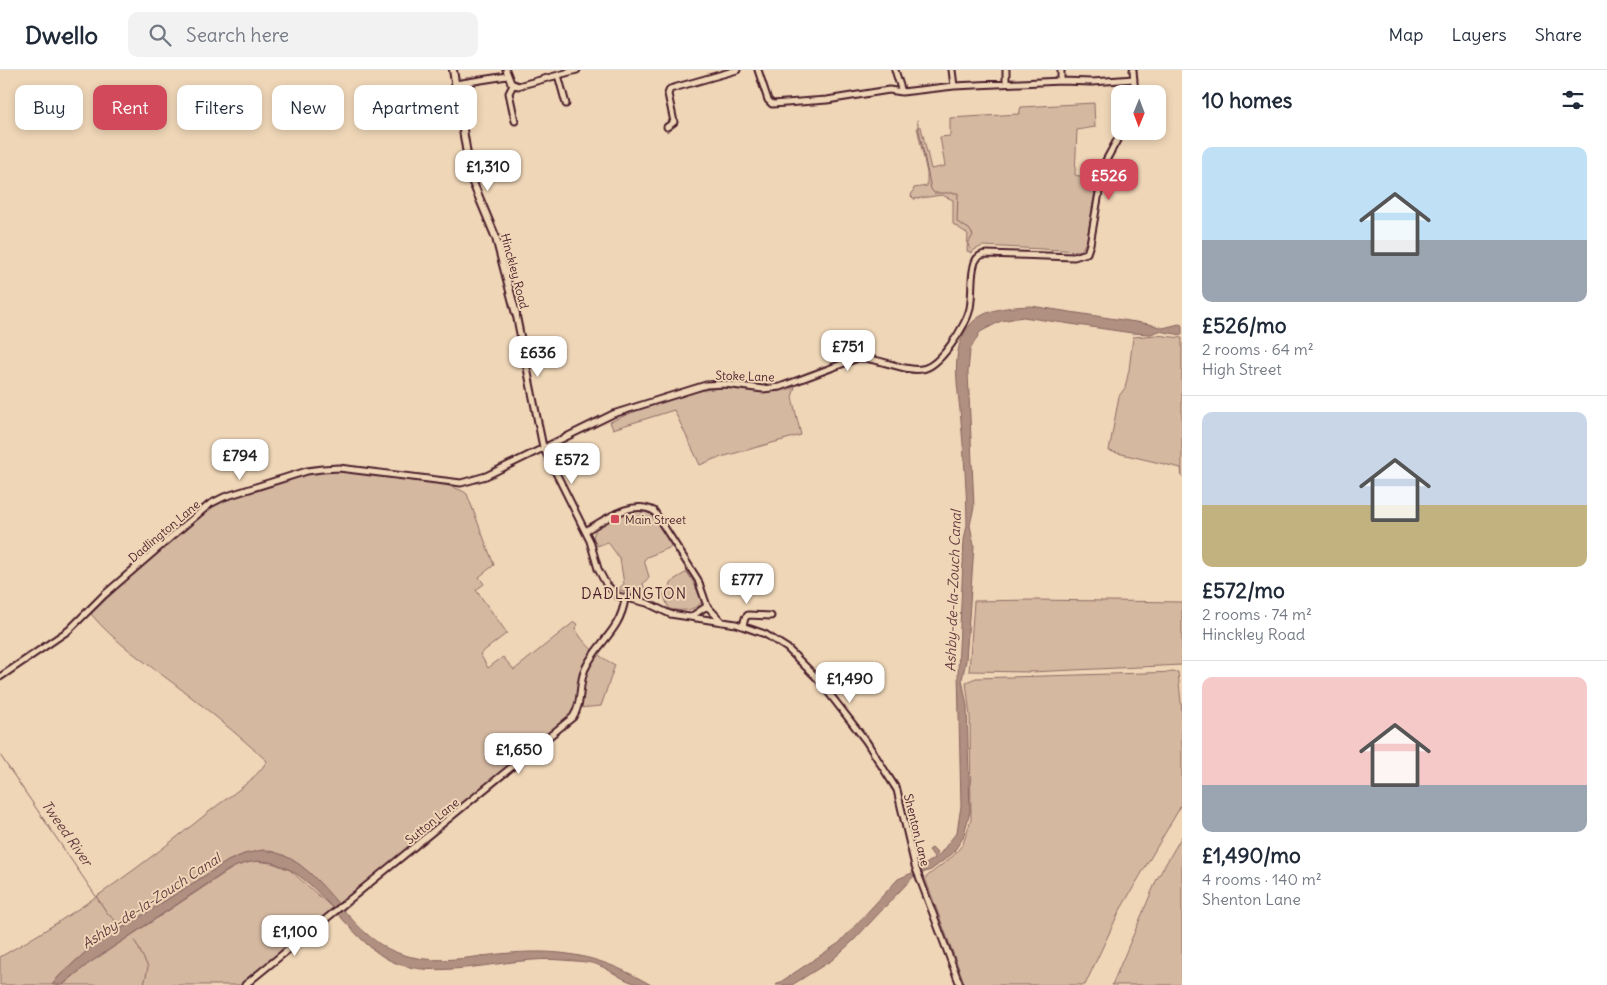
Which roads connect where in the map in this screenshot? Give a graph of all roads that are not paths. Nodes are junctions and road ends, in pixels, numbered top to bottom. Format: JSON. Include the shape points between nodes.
{"nodes":[{"id":1,"x":453,"y":70,"type":"edge"},
{"id":2,"x":577,"y":70,"type":"edge"},
{"id":3,"x":737,"y":70,"type":"edge"},
{"id":4,"x":758,"y":70,"type":"edge"},
{"id":5,"x":895,"y":70,"type":"edge"},
{"id":6,"x":952,"y":70,"type":"edge"},
{"id":7,"x":1006,"y":70,"type":"edge"},
{"id":8,"x":1061,"y":70,"type":"edge"},
{"id":9,"x":1133,"y":70,"type":"edge"},
{"id":10,"x":506,"y":73,"type":"edge"},
{"id":11,"x":560,"y":73,"type":"edge"},
{"id":12,"x":1134,"y":78,"type":"junction"},
{"id":13,"x":1061,"y":81,"type":"junction"},
{"id":14,"x":1006,"y":83,"type":"junction"},
{"id":15,"x":455,"y":84,"type":"junction"},
{"id":16,"x":513,"y":84,"type":"junction"},
{"id":17,"x":1134,"y":85,"type":"edge"},
{"id":18,"x":954,"y":86,"type":"junction"},
{"id":19,"x":902,"y":92,"type":"junction"},
{"id":20,"x":566,"y":104,"type":"dead end"},
{"id":21,"x":515,"y":121,"type":"dead end"},
{"id":22,"x":667,"y":127,"type":"dead end"},
{"id":23,"x":1117,"y":140,"type":"edge"},
{"id":24,"x":516,"y":314,"type":"joint"},
{"id":25,"x":542,"y":447,"type":"junction"},
{"id":26,"x":585,"y":531,"type":"junction"},
{"id":27,"x":625,"y":599,"type":"junction"},
{"id":28,"x":707,"y":606,"type":"junction"},
{"id":29,"x":764,"y":608,"type":"dead end"},
{"id":30,"x":764,"y":615,"type":"junction"},
{"id":31,"x":692,"y":616,"type":"junction"},
{"id":32,"x":771,"y":616,"type":"dead end"},
{"id":33,"x":722,"y":622,"type":"junction"},
{"id":34,"x":742,"y":626,"type":"junction"},
{"id":35,"x":0,"y":677,"type":"edge"},
{"id":36,"x":245,"y":985,"type":"edge"},
{"id":37,"x":960,"y":985,"type":"edge"}],
"edges":[{"from":1,"to":15,"type":"street","name":"Hinckley Road"},
{"from":2,"to":11,"type":"street"},
{"from":3,"to":22,"type":"street","via":[[670,88],[668,94],[674,122]]},
{"from":4,"to":19,"type":"street","via":[[769,103],[889,90]]},
{"from":5,"to":19,"type":"street"},
{"from":6,"to":18,"type":"street"},
{"from":7,"to":14,"type":"street"},
{"from":8,"to":13,"type":"street"},
{"from":9,"to":12,"type":"street"},
{"from":10,"to":15,"type":"street"},
{"from":10,"to":16,"type":"street"},
{"from":11,"to":16,"type":"street","via":[[520,86]]},
{"from":11,"to":20,"type":"street"},
{"from":12,"to":13,"type":"street"},
{"from":12,"to":17,"type":"street"},
{"from":13,"to":14,"type":"street"},
{"from":14,"to":18,"type":"street"},
{"from":15,"to":24,"type":"street","name":"Hinckley Road","via":[[470,178],[496,238]]},
{"from":16,"to":21,"type":"street","via":[[510,93]]},
{"from":18,"to":19,"type":"street"},
{"from":23,"to":25,"type":"street","name":"Stoke Lane","via":[[1104,164],[1087,253],[1074,257],[979,256],[974,265],[967,320],[945,352],[927,368],[858,358],[780,387],[706,385],[613,414]]},
{"from":24,"to":25,"type":"street","name":"Hinckley Road"},
{"from":25,"to":26,"type":"street","name":"Hinckley Road"},
{"from":25,"to":35,"type":"street","name":"Dadlington Lane","via":[[486,476],[461,483],[339,468],[322,469],[224,497],[210,504],[178,531],[69,630]]},
{"from":26,"to":27,"type":"street","via":[[602,578],[612,592]]},
{"from":26,"to":28,"type":"street","via":[[629,508],[639,506],[654,510],[698,580]]},
{"from":27,"to":31,"type":"street","via":[[677,616]]},
{"from":27,"to":36,"type":"street","name":"Sutton Lane","via":[[619,622],[586,668],[579,708],[573,717]]},
{"from":28,"to":31,"type":"street"},
{"from":28,"to":33,"type":"street"},
{"from":29,"to":30,"type":"street"},
{"from":30,"to":32,"type":"street"},
{"from":30,"to":34,"type":"street","via":[[748,615]]},
{"from":31,"to":33,"type":"street","name":"Shenton Lane"},
{"from":33,"to":34,"type":"street","name":"Shenton Lane"},
{"from":34,"to":37,"type":"street","name":"Shenton Lane","via":[[776,640],[799,658],[866,741],[897,790],[915,866]]}]}
